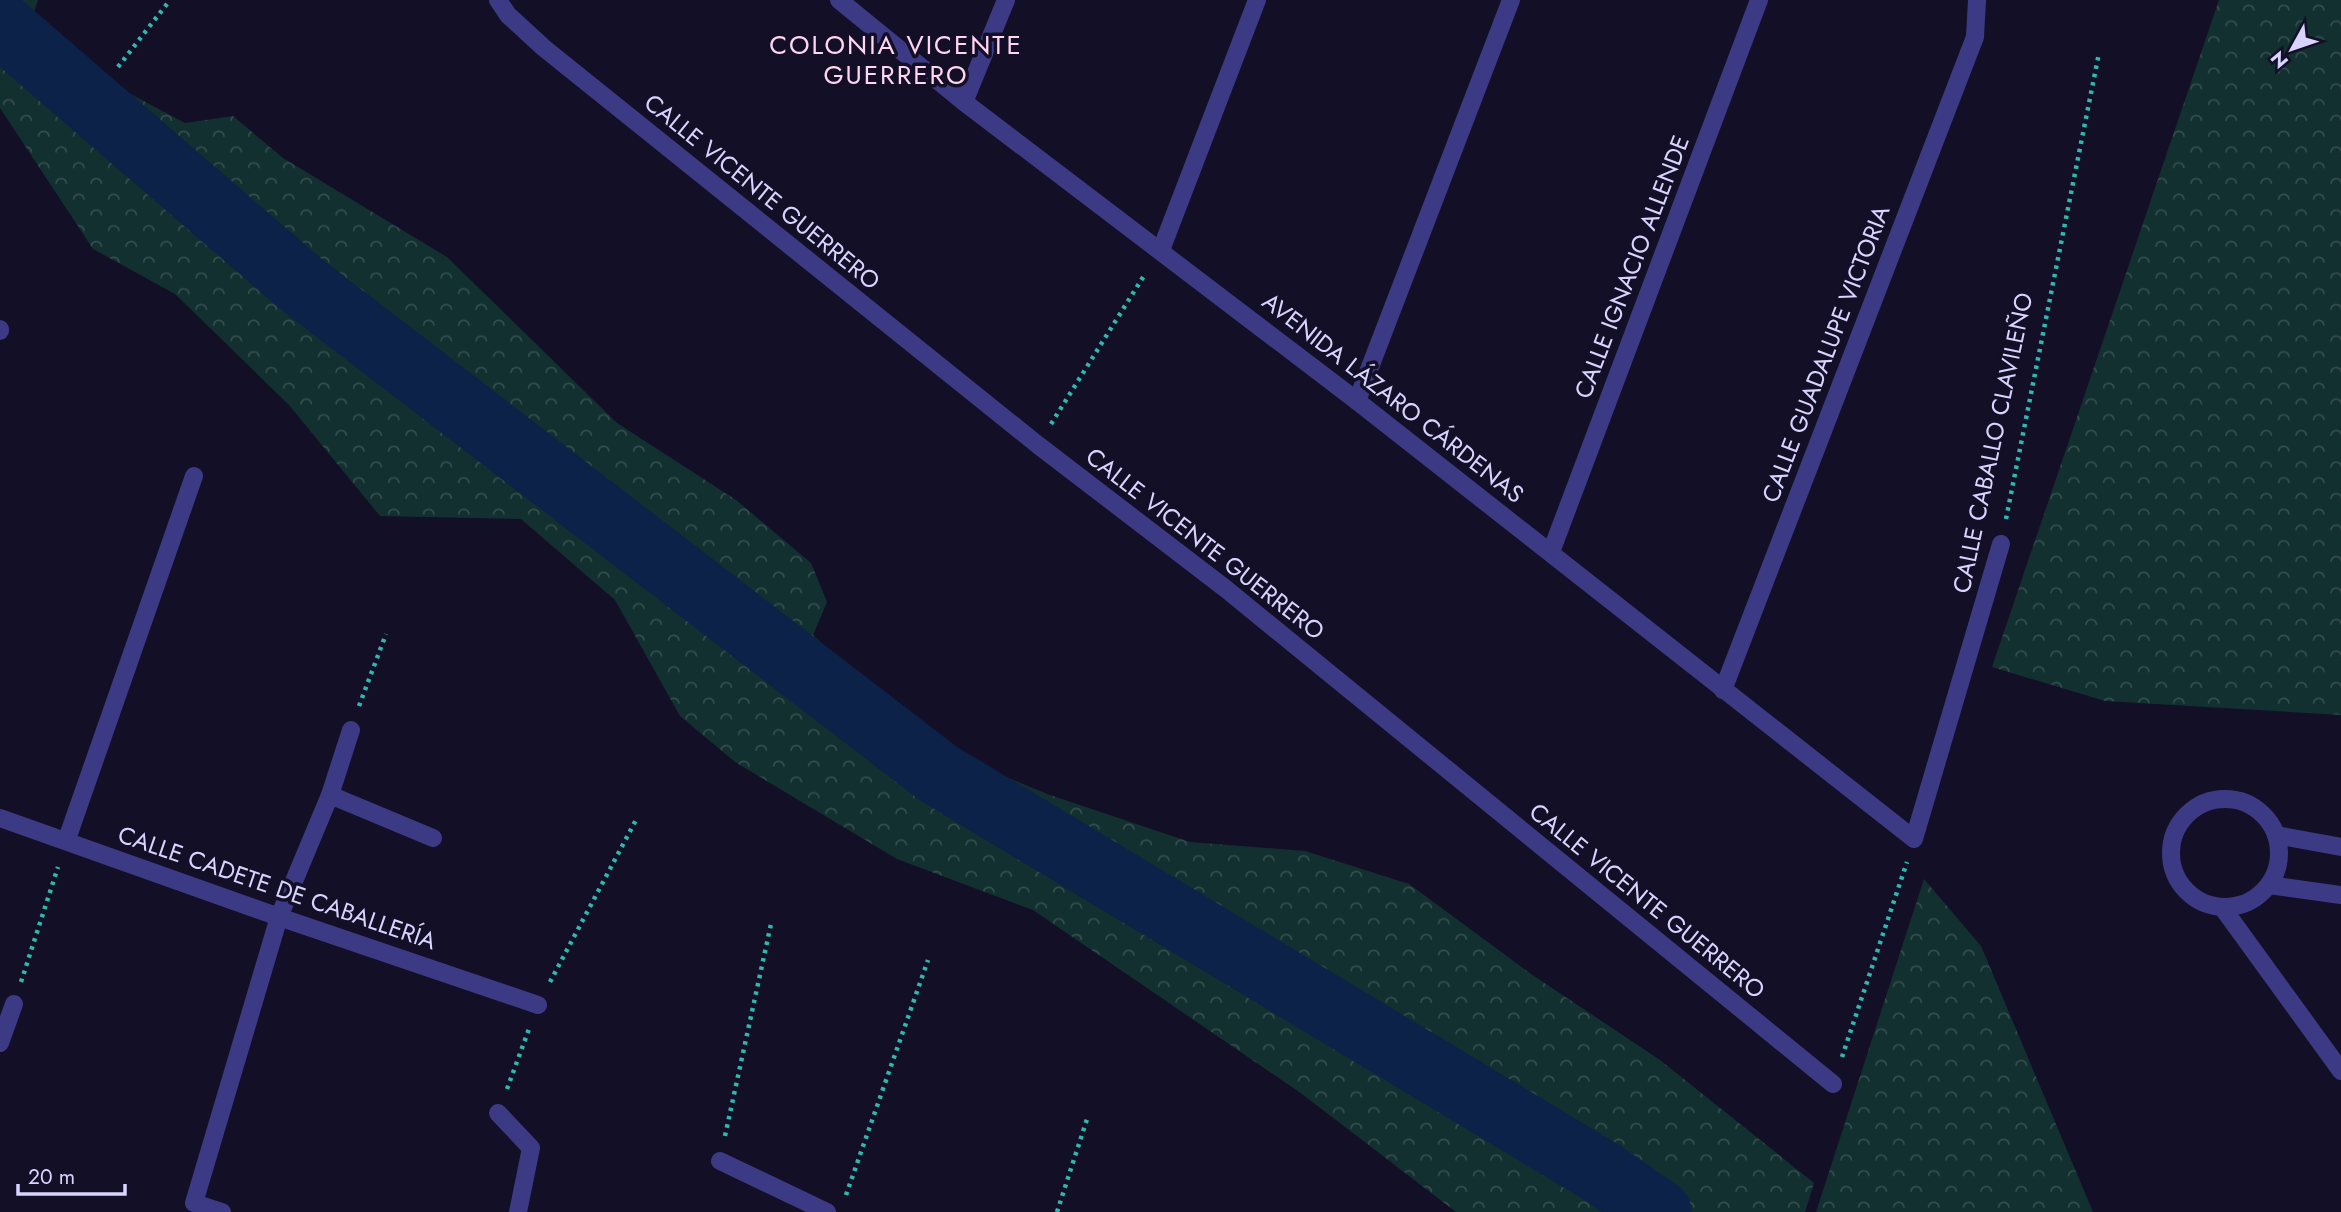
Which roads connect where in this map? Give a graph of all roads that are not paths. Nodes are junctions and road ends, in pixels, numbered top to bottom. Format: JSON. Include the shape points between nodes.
{"nodes":[{"id":1,"x":498,"y":0,"type":"edge"},
{"id":2,"x":839,"y":0,"type":"edge"},
{"id":3,"x":1006,"y":0,"type":"edge"},
{"id":4,"x":1257,"y":0,"type":"edge"},
{"id":5,"x":1511,"y":0,"type":"edge"},
{"id":6,"x":1759,"y":0,"type":"edge"},
{"id":7,"x":1977,"y":0,"type":"edge"},
{"id":8,"x":964,"y":102,"type":"junction"},
{"id":9,"x":1161,"y":250,"type":"junction"},
{"id":10,"x":1357,"y":401,"type":"junction"},
{"id":11,"x":194,"y":476,"type":"dead end"},
{"id":12,"x":2001,"y":544,"type":"road end"},
{"id":13,"x":1551,"y":552,"type":"junction"},
{"id":14,"x":1723,"y":690,"type":"junction"},
{"id":15,"x":351,"y":730,"type":"road end"},
{"id":16,"x":330,"y":795,"type":"junction"},
{"id":17,"x":0,"y":818,"type":"edge"},
{"id":18,"x":2276,"y":835,"type":"junction"},
{"id":19,"x":433,"y":838,"type":"dead end"},
{"id":20,"x":67,"y":839,"type":"junction"},
{"id":21,"x":1914,"y":839,"type":"joint"},
{"id":22,"x":2341,"y":847,"type":"edge"},
{"id":23,"x":2269,"y":885,"type":"junction"},
{"id":24,"x":2341,"y":895,"type":"edge"},
{"id":25,"x":2222,"y":907,"type":"junction"},
{"id":26,"x":279,"y":917,"type":"junction"},
{"id":27,"x":14,"y":1004,"type":"road end"},
{"id":28,"x":538,"y":1005,"type":"road end"},
{"id":29,"x":0,"y":1043,"type":"edge"},
{"id":30,"x":2341,"y":1070,"type":"edge"},
{"id":31,"x":1833,"y":1084,"type":"road end"},
{"id":32,"x":498,"y":1113,"type":"road end"},
{"id":33,"x":720,"y":1161,"type":"road end"},
{"id":34,"x":222,"y":1212,"type":"edge"},
{"id":35,"x":519,"y":1212,"type":"edge"},
{"id":36,"x":827,"y":1212,"type":"edge"}],
"edges":[{"from":1,"to":31,"type":"street","name":"CALLE VICENTE GUERRERO","via":[[544,48],[1038,445],[1226,589]]},
{"from":2,"to":8,"type":"street","name":"AVENIDA LÁZARO CÁRDENAS"},
{"from":3,"to":8,"type":"street"},
{"from":4,"to":9,"type":"street"},
{"from":5,"to":10,"type":"street"},
{"from":6,"to":13,"type":"street","name":"CALLE IGNACIO ALLENDE"},
{"from":7,"to":14,"type":"street","name":"CALLE GUADALUPE VICTORIA","via":[[1975,37]]},
{"from":8,"to":9,"type":"street","name":"AVENIDA LÁZARO CÁRDENAS"},
{"from":9,"to":10,"type":"street","name":"AVENIDA LÁZARO CÁRDENAS"},
{"from":10,"to":13,"type":"street","name":"AVENIDA LÁZARO CÁRDENAS"},
{"from":11,"to":20,"type":"street"},
{"from":12,"to":21,"type":"street","name":"CALLE CABALLO CLAVILEÑO"},
{"from":13,"to":14,"type":"street","name":"AVENIDA LÁZARO CÁRDENAS"},
{"from":14,"to":21,"type":"street","name":"AVENIDA LÁZARO CÁRDENAS"},
{"from":15,"to":16,"type":"street"},
{"from":16,"to":19,"type":"street"},
{"from":16,"to":26,"type":"street"},
{"from":17,"to":20,"type":"street","name":"CALLE CADETE DE CABALLERÍA"},
{"from":18,"to":22,"type":"street"},
{"from":18,"to":23,"type":"street","via":[[2277,870]]},
{"from":18,"to":25,"type":"street","via":[[2254,807],[2237,800],[2202,803],[2176,828],[2171,863],[2177,880],[2204,904]]},
{"from":20,"to":26,"type":"street","name":"CALLE CADETE DE CABALLERÍA"},
{"from":23,"to":24,"type":"street"},
{"from":23,"to":25,"type":"street","via":[[2240,906]]},
{"from":25,"to":30,"type":"street"},
{"from":26,"to":28,"type":"street","name":"CALLE CADETE DE CABALLERÍA"},
{"from":26,"to":34,"type":"street","via":[[194,1203]]},
{"from":27,"to":29,"type":"street"},
{"from":32,"to":35,"type":"street","via":[[530,1148]]},
{"from":33,"to":36,"type":"street"}]}
